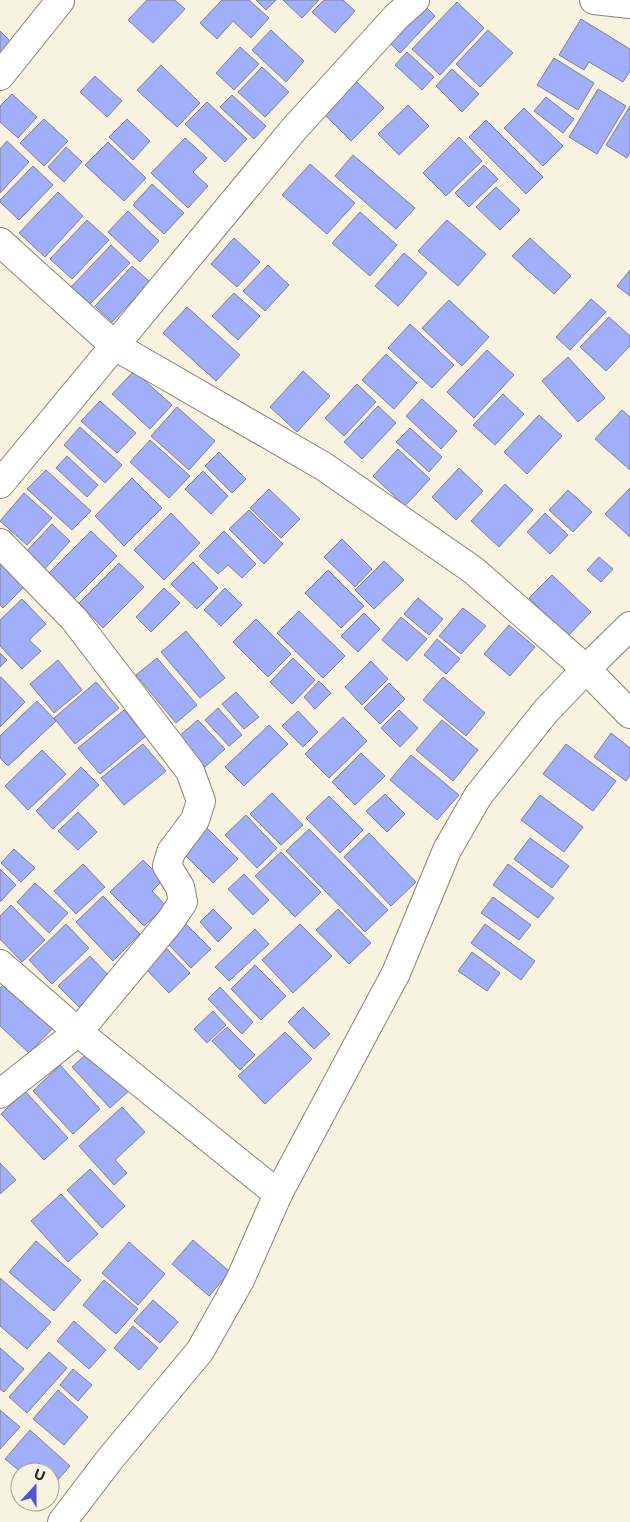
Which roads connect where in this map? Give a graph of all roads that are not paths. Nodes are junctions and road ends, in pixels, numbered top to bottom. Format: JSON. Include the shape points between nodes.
{"nodes":[{"id":1,"x":415,"y":0,"type":"edge"},
{"id":2,"x":594,"y":0,"type":"edge"},
{"id":3,"x":60,"y":1,"type":"dead end"},
{"id":4,"x":630,"y":4,"type":"edge"},
{"id":5,"x":0,"y":76,"type":"edge"},
{"id":6,"x":0,"y":242,"type":"edge"},
{"id":7,"x":114,"y":346,"type":"junction"},
{"id":8,"x":0,"y":484,"type":"edge"},
{"id":9,"x":0,"y":543,"type":"edge"},
{"id":10,"x":630,"y":626,"type":"edge"},
{"id":11,"x":586,"y":669,"type":"junction"},
{"id":12,"x":630,"y":714,"type":"edge"},
{"id":13,"x":0,"y":964,"type":"edge"},
{"id":14,"x":78,"y":1032,"type":"junction"},
{"id":15,"x":0,"y":1094,"type":"edge"},
{"id":16,"x":278,"y":1194,"type":"junction"},
{"id":17,"x":62,"y":1522,"type":"edge"}],
"edges":[{"from":1,"to":7,"type":"street","via":[[294,129]]},
{"from":2,"to":4,"type":"street"},
{"from":3,"to":5,"type":"street"},
{"from":6,"to":7,"type":"street"},
{"from":7,"to":8,"type":"street"},
{"from":7,"to":11,"type":"street","via":[[323,466],[473,570]]},
{"from":9,"to":14,"type":"street","via":[[74,619],[190,771],[201,802],[195,820],[170,852],[167,866],[180,887],[183,902]]},
{"from":10,"to":11,"type":"street"},
{"from":11,"to":12,"type":"street"},
{"from":11,"to":16,"type":"street","via":[[546,711],[478,796],[447,850],[396,973]]},
{"from":13,"to":14,"type":"street"},
{"from":14,"to":15,"type":"street"},
{"from":14,"to":16,"type":"street"},
{"from":16,"to":17,"type":"street","via":[[240,1280],[200,1350]]}]}
